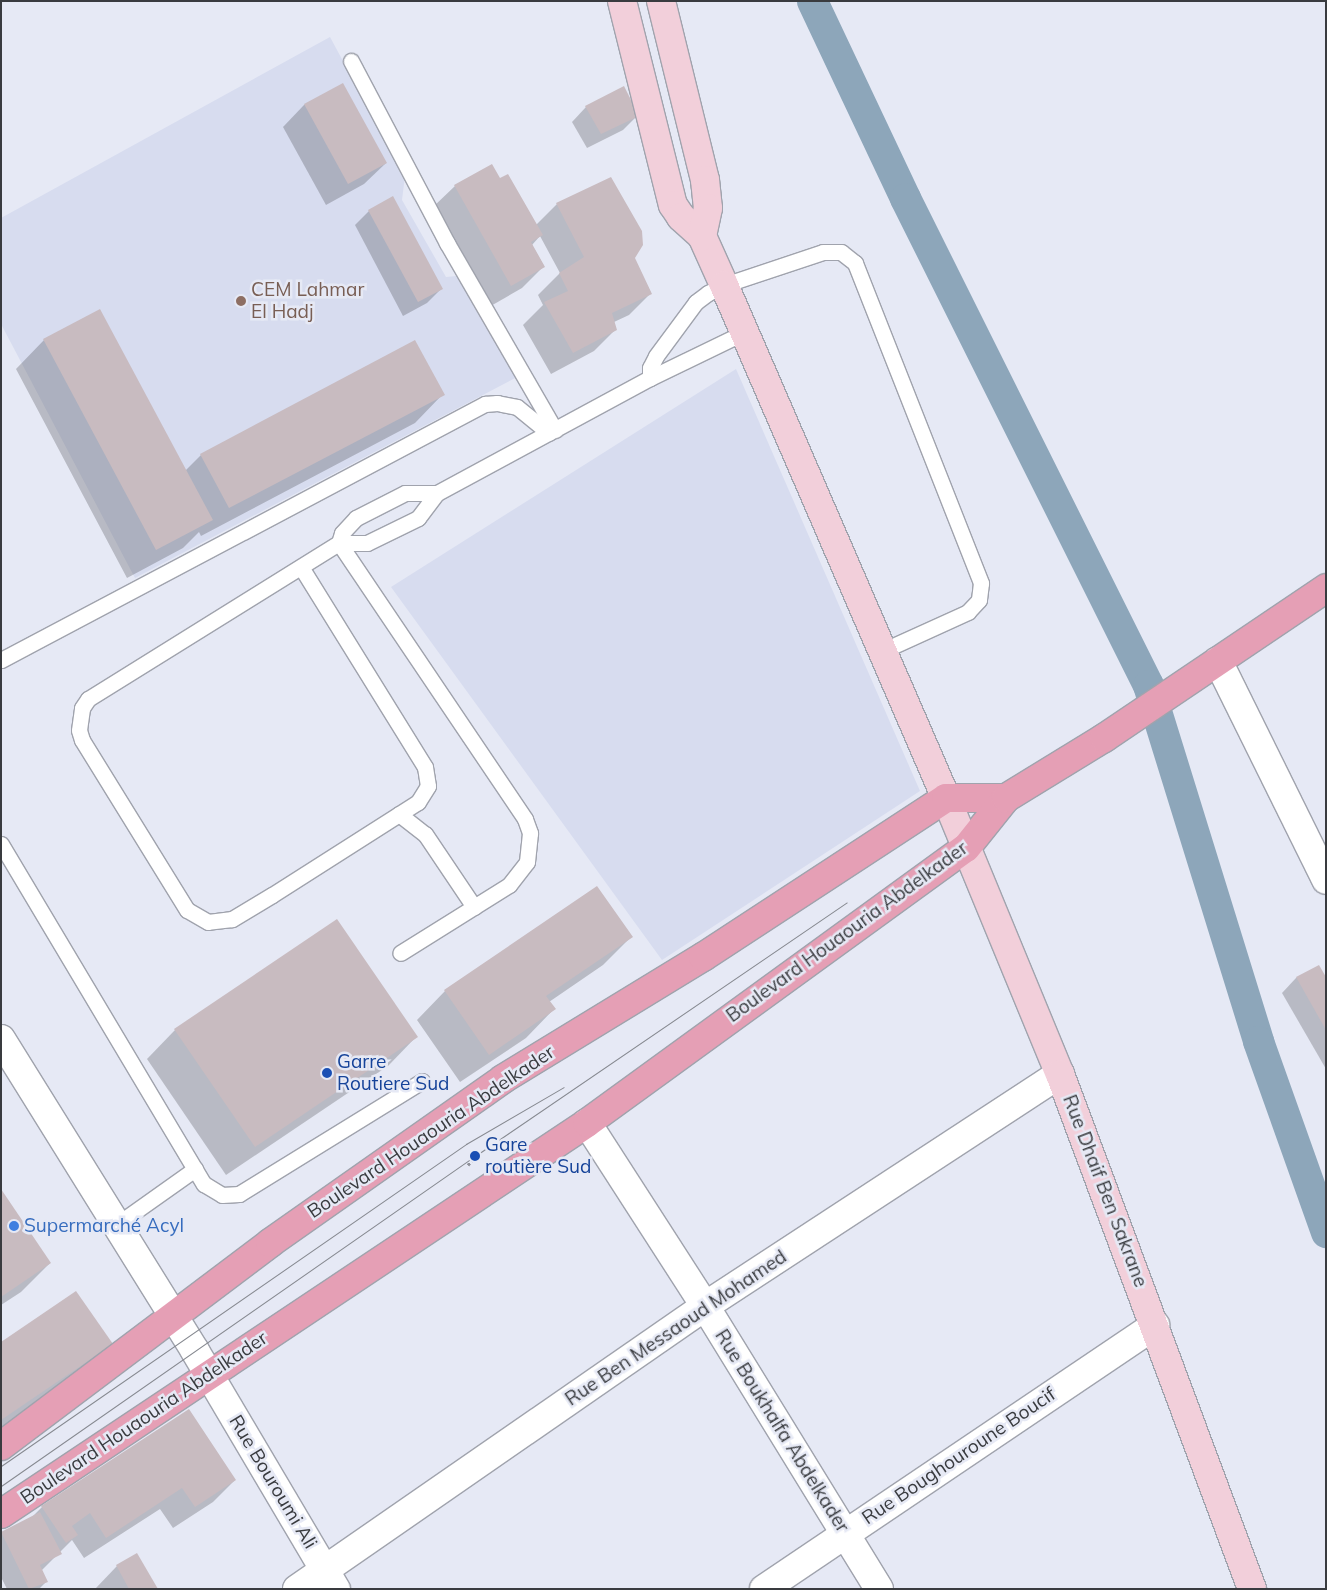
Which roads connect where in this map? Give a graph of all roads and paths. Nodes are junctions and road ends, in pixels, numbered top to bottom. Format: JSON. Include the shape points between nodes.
{"nodes":[{"id":1,"x":622,"y":1,"type":"edge"},
{"id":2,"x":660,"y":1,"type":"edge"},
{"id":3,"x":352,"y":61,"type":"dead end"},
{"id":4,"x":702,"y":236,"type":"junction"},
{"id":5,"x":724,"y":285,"type":"junction"},
{"id":6,"x":746,"y":332,"type":"junction"},
{"id":7,"x":650,"y":378,"type":"junction"},
{"id":8,"x":552,"y":431,"type":"junction"},
{"id":9,"x":437,"y":493,"type":"junction"},
{"id":10,"x":339,"y":543,"type":"junction"},
{"id":11,"x":301,"y":567,"type":"junction"},
{"id":12,"x":1326,"y":588,"type":"edge"},
{"id":13,"x":882,"y":651,"type":"junction"},
{"id":14,"x":1,"y":660,"type":"edge"},
{"id":15,"x":1218,"y":661,"type":"junction"},
{"id":16,"x":946,"y":798,"type":"junction"},
{"id":17,"x":1006,"y":798,"type":"junction"},
{"id":18,"x":399,"y":814,"type":"junction"},
{"id":19,"x":1,"y":844,"type":"edge"},
{"id":20,"x":966,"y":848,"type":"junction"},
{"id":21,"x":1326,"y":880,"type":"edge"},
{"id":22,"x":474,"y":907,"type":"junction"},
{"id":23,"x":400,"y":953,"type":"dead end"},
{"id":24,"x":5,"y":1052,"type":"edge"},
{"id":25,"x":1060,"y":1074,"type":"junction"},
{"id":26,"x":422,"y":1080,"type":"dead end"},
{"id":27,"x":587,"y":1123,"type":"junction"},
{"id":28,"x":196,"y":1169,"type":"junction"},
{"id":29,"x":116,"y":1225,"type":"junction"},
{"id":30,"x":705,"y":1306,"type":"junction"},
{"id":31,"x":172,"y":1315,"type":"junction"},
{"id":32,"x":1155,"y":1325,"type":"junction"},
{"id":33,"x":209,"y":1376,"type":"junction"},
{"id":34,"x":1,"y":1446,"type":"edge"},
{"id":35,"x":1,"y":1514,"type":"edge"},
{"id":36,"x":844,"y":1533,"type":"junction"},
{"id":37,"x":331,"y":1579,"type":"edge"},
{"id":38,"x":297,"y":1589,"type":"edge"},
{"id":39,"x":764,"y":1589,"type":"edge"},
{"id":40,"x":879,"y":1589,"type":"edge"},
{"id":41,"x":1252,"y":1589,"type":"edge"}],
"edges":[{"from":1,"to":4,"type":"main road","via":[[668,192],[681,217]]},
{"from":2,"to":4,"type":"main road","via":[[705,180],[708,208]]},
{"from":3,"to":8,"type":"lane","via":[[447,243]]},
{"from":4,"to":5,"type":"main road","name":"Rue Dhaif Ben Sakrane"},
{"from":5,"to":6,"type":"main road","name":"Rue Dhaif Ben Sakrane"},
{"from":5,"to":7,"type":"lane","via":[[708,293],[691,309],[652,361]]},
{"from":5,"to":13,"type":"lane","via":[[823,252],[841,252],[855,263],[982,584],[979,600],[968,612]]},
{"from":6,"to":7,"type":"lane"},
{"from":6,"to":13,"type":"main road","name":"Rue Dhaif Ben Sakrane"},
{"from":7,"to":8,"type":"lane"},
{"from":8,"to":9,"type":"lane"},
{"from":8,"to":14,"type":"lane","via":[[517,407],[497,402],[485,404]]},
{"from":9,"to":10,"type":"lane","via":[[418,518],[367,542]]},
{"from":9,"to":10,"type":"lane","via":[[405,493],[356,518],[345,529]]},
{"from":10,"to":11,"type":"lane"},
{"from":10,"to":22,"type":"lane","via":[[526,819],[531,848],[527,862],[509,885]]},
{"from":11,"to":18,"type":"lane","via":[[425,767],[428,786],[424,795]]},
{"from":11,"to":18,"type":"lane","via":[[88,699],[79,719],[82,740],[187,910],[208,922],[232,920]]},
{"from":12,"to":15,"type":"main road"},
{"from":13,"to":16,"type":"main road","name":"Rue Dhaif Ben Sakrane"},
{"from":15,"to":17,"type":"main road","via":[[1104,738]]},
{"from":15,"to":21,"type":"street"},
{"from":16,"to":17,"type":"main road"},
{"from":16,"to":20,"type":"main road","name":"Rue Dhaif Ben Sakrane"},
{"from":16,"to":31,"type":"main road","name":"Boulevard Houaouria Abdelkader","via":[[703,958],[503,1079]]},
{"from":17,"to":20,"type":"main road","name":"Boulevard Houaouria Abdelkader"},
{"from":18,"to":22,"type":"lane","via":[[425,834]]},
{"from":19,"to":28,"type":"lane"},
{"from":20,"to":25,"type":"main road","name":"Rue Dhaif Ben Sakrane"},
{"from":20,"to":27,"type":"main road","name":"Boulevard Houaouria Abdelkader"},
{"from":22,"to":23,"type":"lane"},
{"from":24,"to":29,"type":"street","name":"Rue Bouroumi Ali"},
{"from":25,"to":30,"type":"street","name":"Rue Ben Messaoud Mohamed"},
{"from":25,"to":32,"type":"main road","name":"Rue Dhaif Ben Sakrane"},
{"from":26,"to":28,"type":"lane","via":[[239,1194],[222,1195],[204,1184]]},
{"from":27,"to":30,"type":"street","name":"Rue Boukhalfa Abdelkader"},
{"from":27,"to":33,"type":"main road","name":"Boulevard Houaouria Abdelkader"},
{"from":28,"to":29,"type":"lane"},
{"from":29,"to":31,"type":"street","name":"Rue Bouroumi Ali"},
{"from":30,"to":36,"type":"street","name":"Rue Boukhalfa Abdelkader"},
{"from":30,"to":37,"type":"street","name":"Rue Ben Messaoud Mohamed"},
{"from":31,"to":33,"type":"street","name":"Rue Bouroumi Ali"},
{"from":31,"to":34,"type":"main road","name":"Boulevard Houaouria Abdelkader"},
{"from":32,"to":36,"type":"street","name":"Rue Boughouroune Boucif"},
{"from":32,"to":41,"type":"main road","name":"Rue Dhaif Ben Sakrane"},
{"from":33,"to":35,"type":"main road","name":"Boulevard Houaouria Abdelkader"},
{"from":33,"to":37,"type":"street","name":"Rue Bouroumi Ali"},
{"from":36,"to":39,"type":"street","name":"Rue Boughouroune Boucif"},
{"from":36,"to":40,"type":"street","name":"Rue Boukhalfa Abdelkader"},
{"from":37,"to":38,"type":"street","name":"Rue Ben Messaoud Mohamed"}]}
